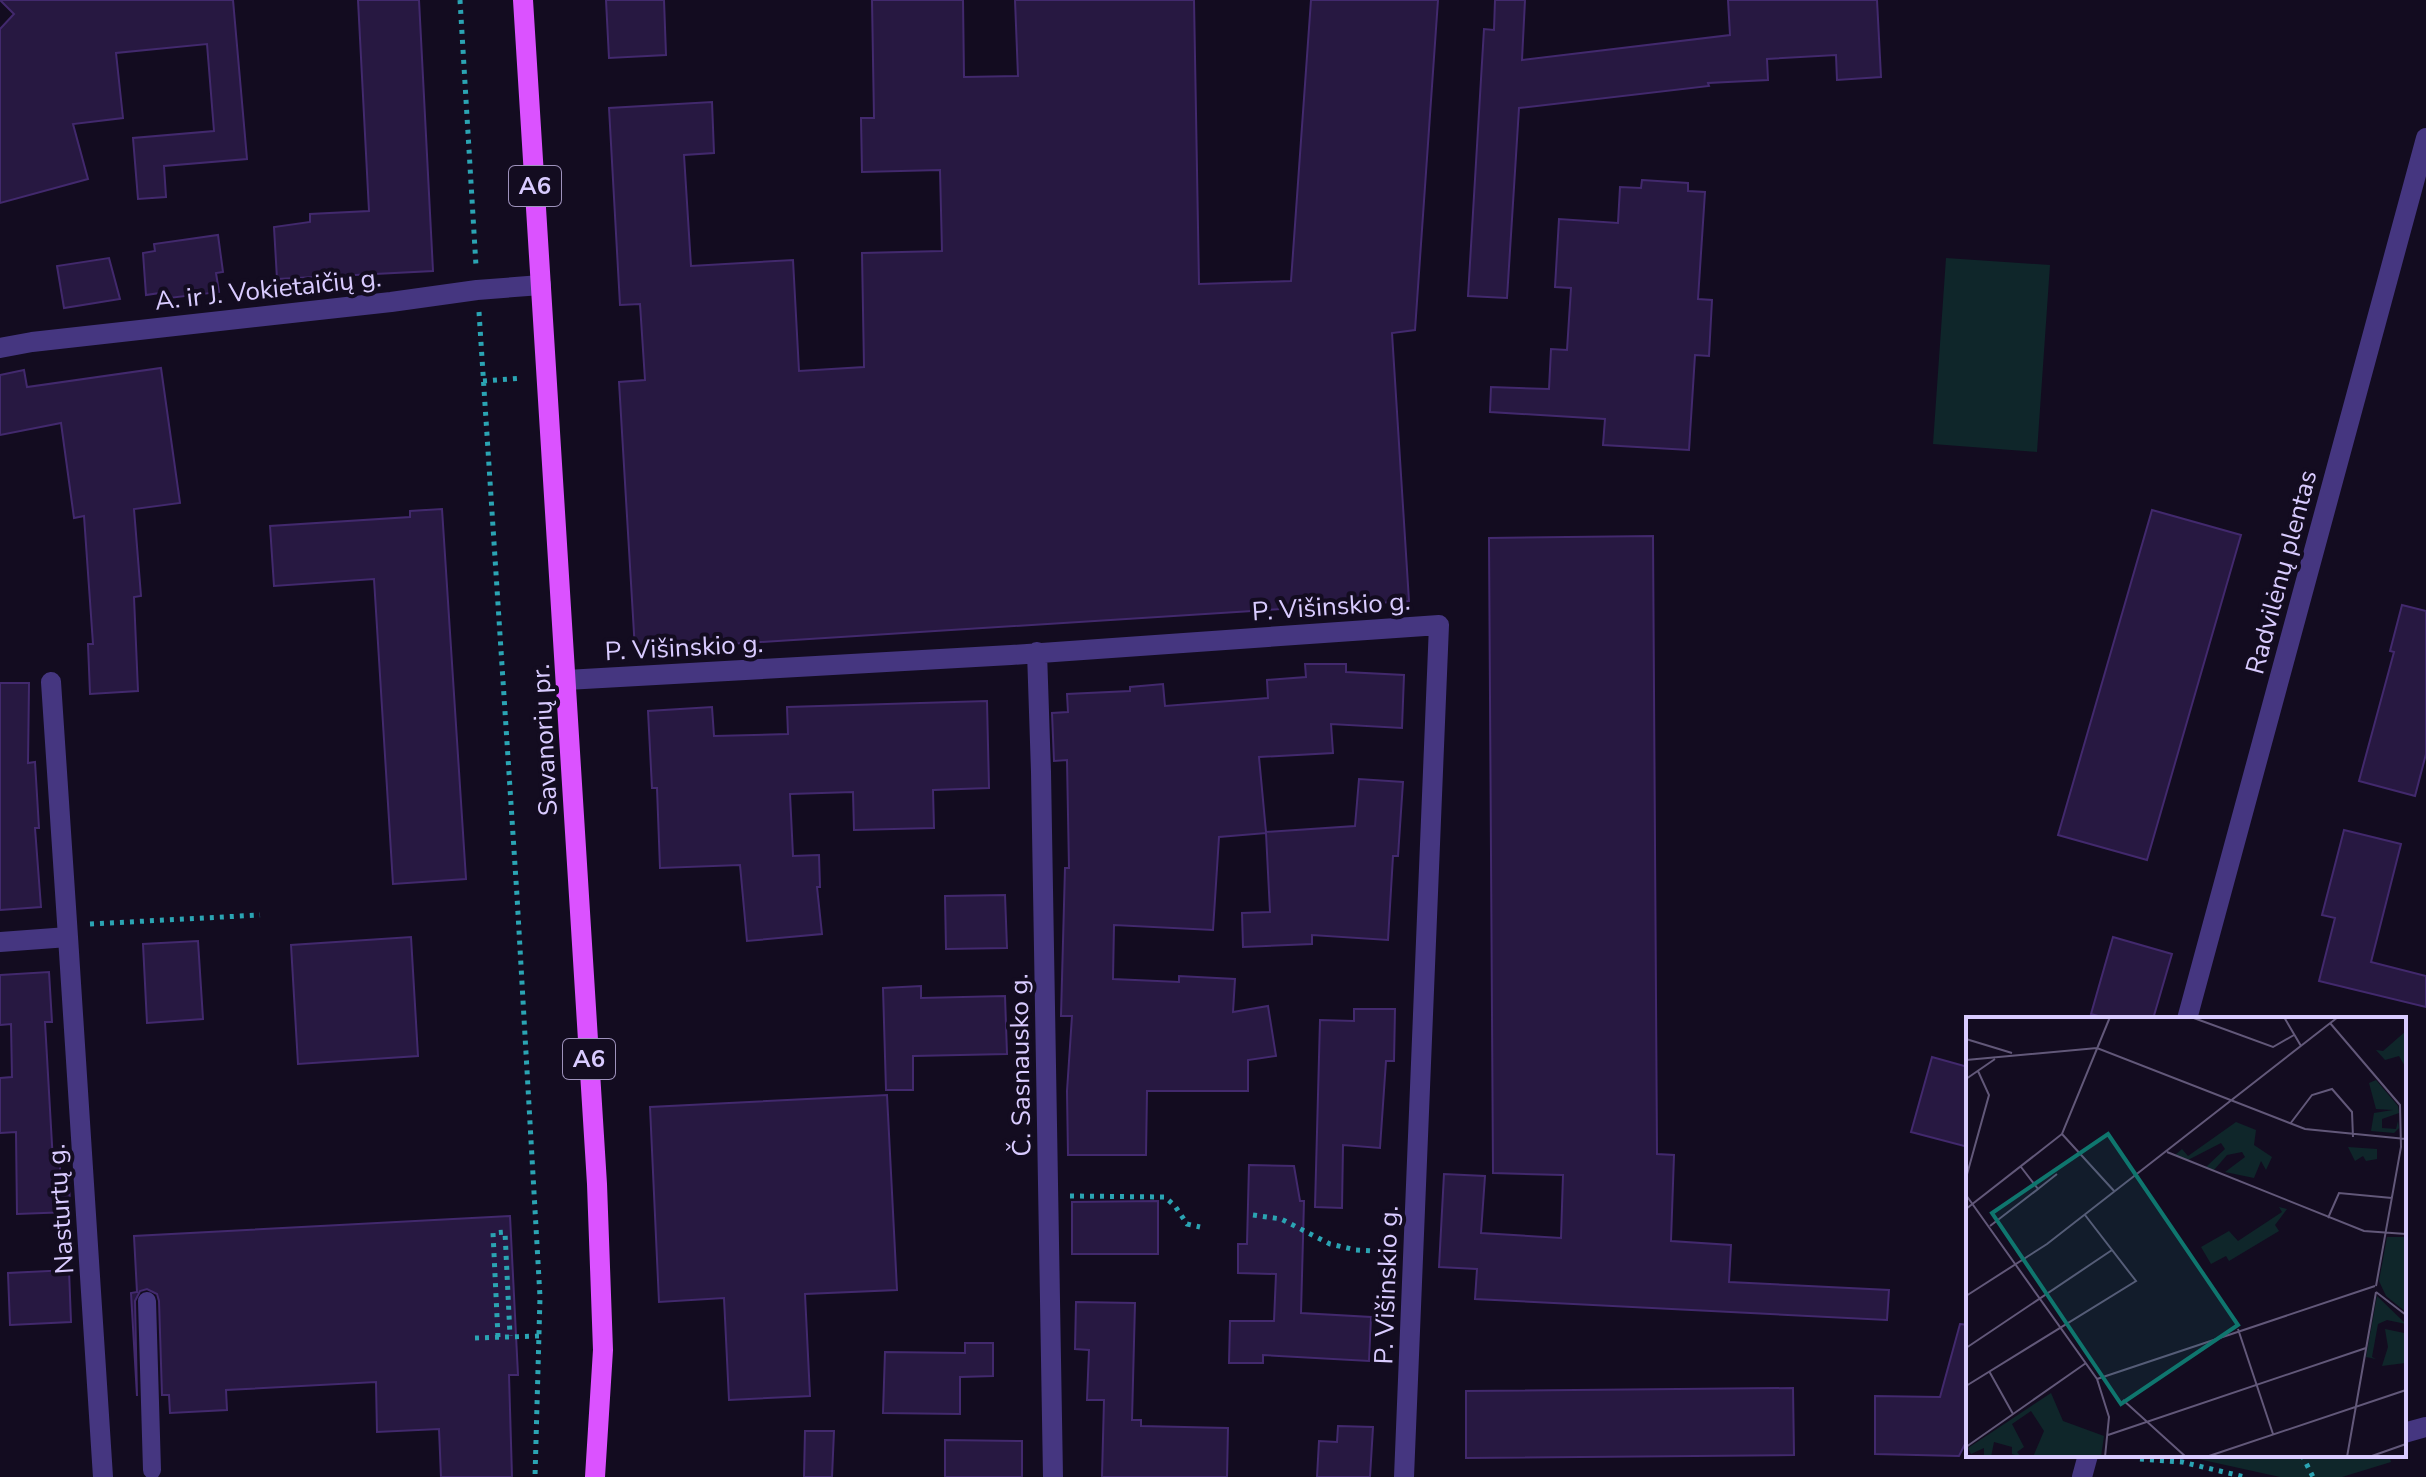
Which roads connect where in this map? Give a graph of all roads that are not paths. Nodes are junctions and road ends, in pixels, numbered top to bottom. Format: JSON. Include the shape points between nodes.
{"nodes":[{"id":1,"x":523,"y":0,"type":"edge"},
{"id":2,"x":2426,"y":138,"type":"edge"},
{"id":3,"x":541,"y":285,"type":"junction"},
{"id":4,"x":0,"y":348,"type":"edge"},
{"id":5,"x":1037,"y":652,"type":"junction"},
{"id":6,"x":566,"y":680,"type":"junction"},
{"id":7,"x":51,"y":682,"type":"dead end"},
{"id":8,"x":67,"y":932,"type":"junction"},
{"id":9,"x":0,"y":942,"type":"edge"},
{"id":10,"x":2188,"y":1017,"type":"edge"},
{"id":11,"x":147,"y":1301,"type":"dead end"},
{"id":12,"x":2426,"y":1427,"type":"edge"},
{"id":13,"x":2406,"y":1432,"type":"edge"},
{"id":14,"x":2087,"y":1457,"type":"edge"},
{"id":15,"x":152,"y":1470,"type":"dead end"},
{"id":16,"x":103,"y":1475,"type":"edge"},
{"id":17,"x":595,"y":1477,"type":"edge"},
{"id":18,"x":1053,"y":1477,"type":"edge"},
{"id":19,"x":1404,"y":1477,"type":"edge"},
{"id":20,"x":2082,"y":1477,"type":"edge"}],
"edges":[{"from":1,"to":3,"type":"main road","name":"Savanorių pr.","number":"A6"},
{"from":2,"to":10,"type":"street","name":"Radvilėnų plentas"},
{"from":3,"to":4,"type":"street","name":"A. ir J. Vokietaičių g."},
{"from":3,"to":6,"type":"main road","name":"Savanorių pr.","number":"A6"},
{"from":5,"to":6,"type":"street","name":"P. Višinskio g."},
{"from":5,"to":18,"type":"street","name":"Č. Sasnausko g."},
{"from":5,"to":19,"type":"street","name":"P. Višinskio g.","via":[[1439,625]]},
{"from":6,"to":17,"type":"main road","name":"Savanorių pr.","number":"A6","via":[[602,1296]]},
{"from":7,"to":8,"type":"street","name":"Nasturtų g."},
{"from":8,"to":9,"type":"street"},
{"from":8,"to":16,"type":"street","name":"Nasturtų g."},
{"from":11,"to":15,"type":"lane"},
{"from":12,"to":13,"type":"street"},
{"from":14,"to":20,"type":"street"}]}
